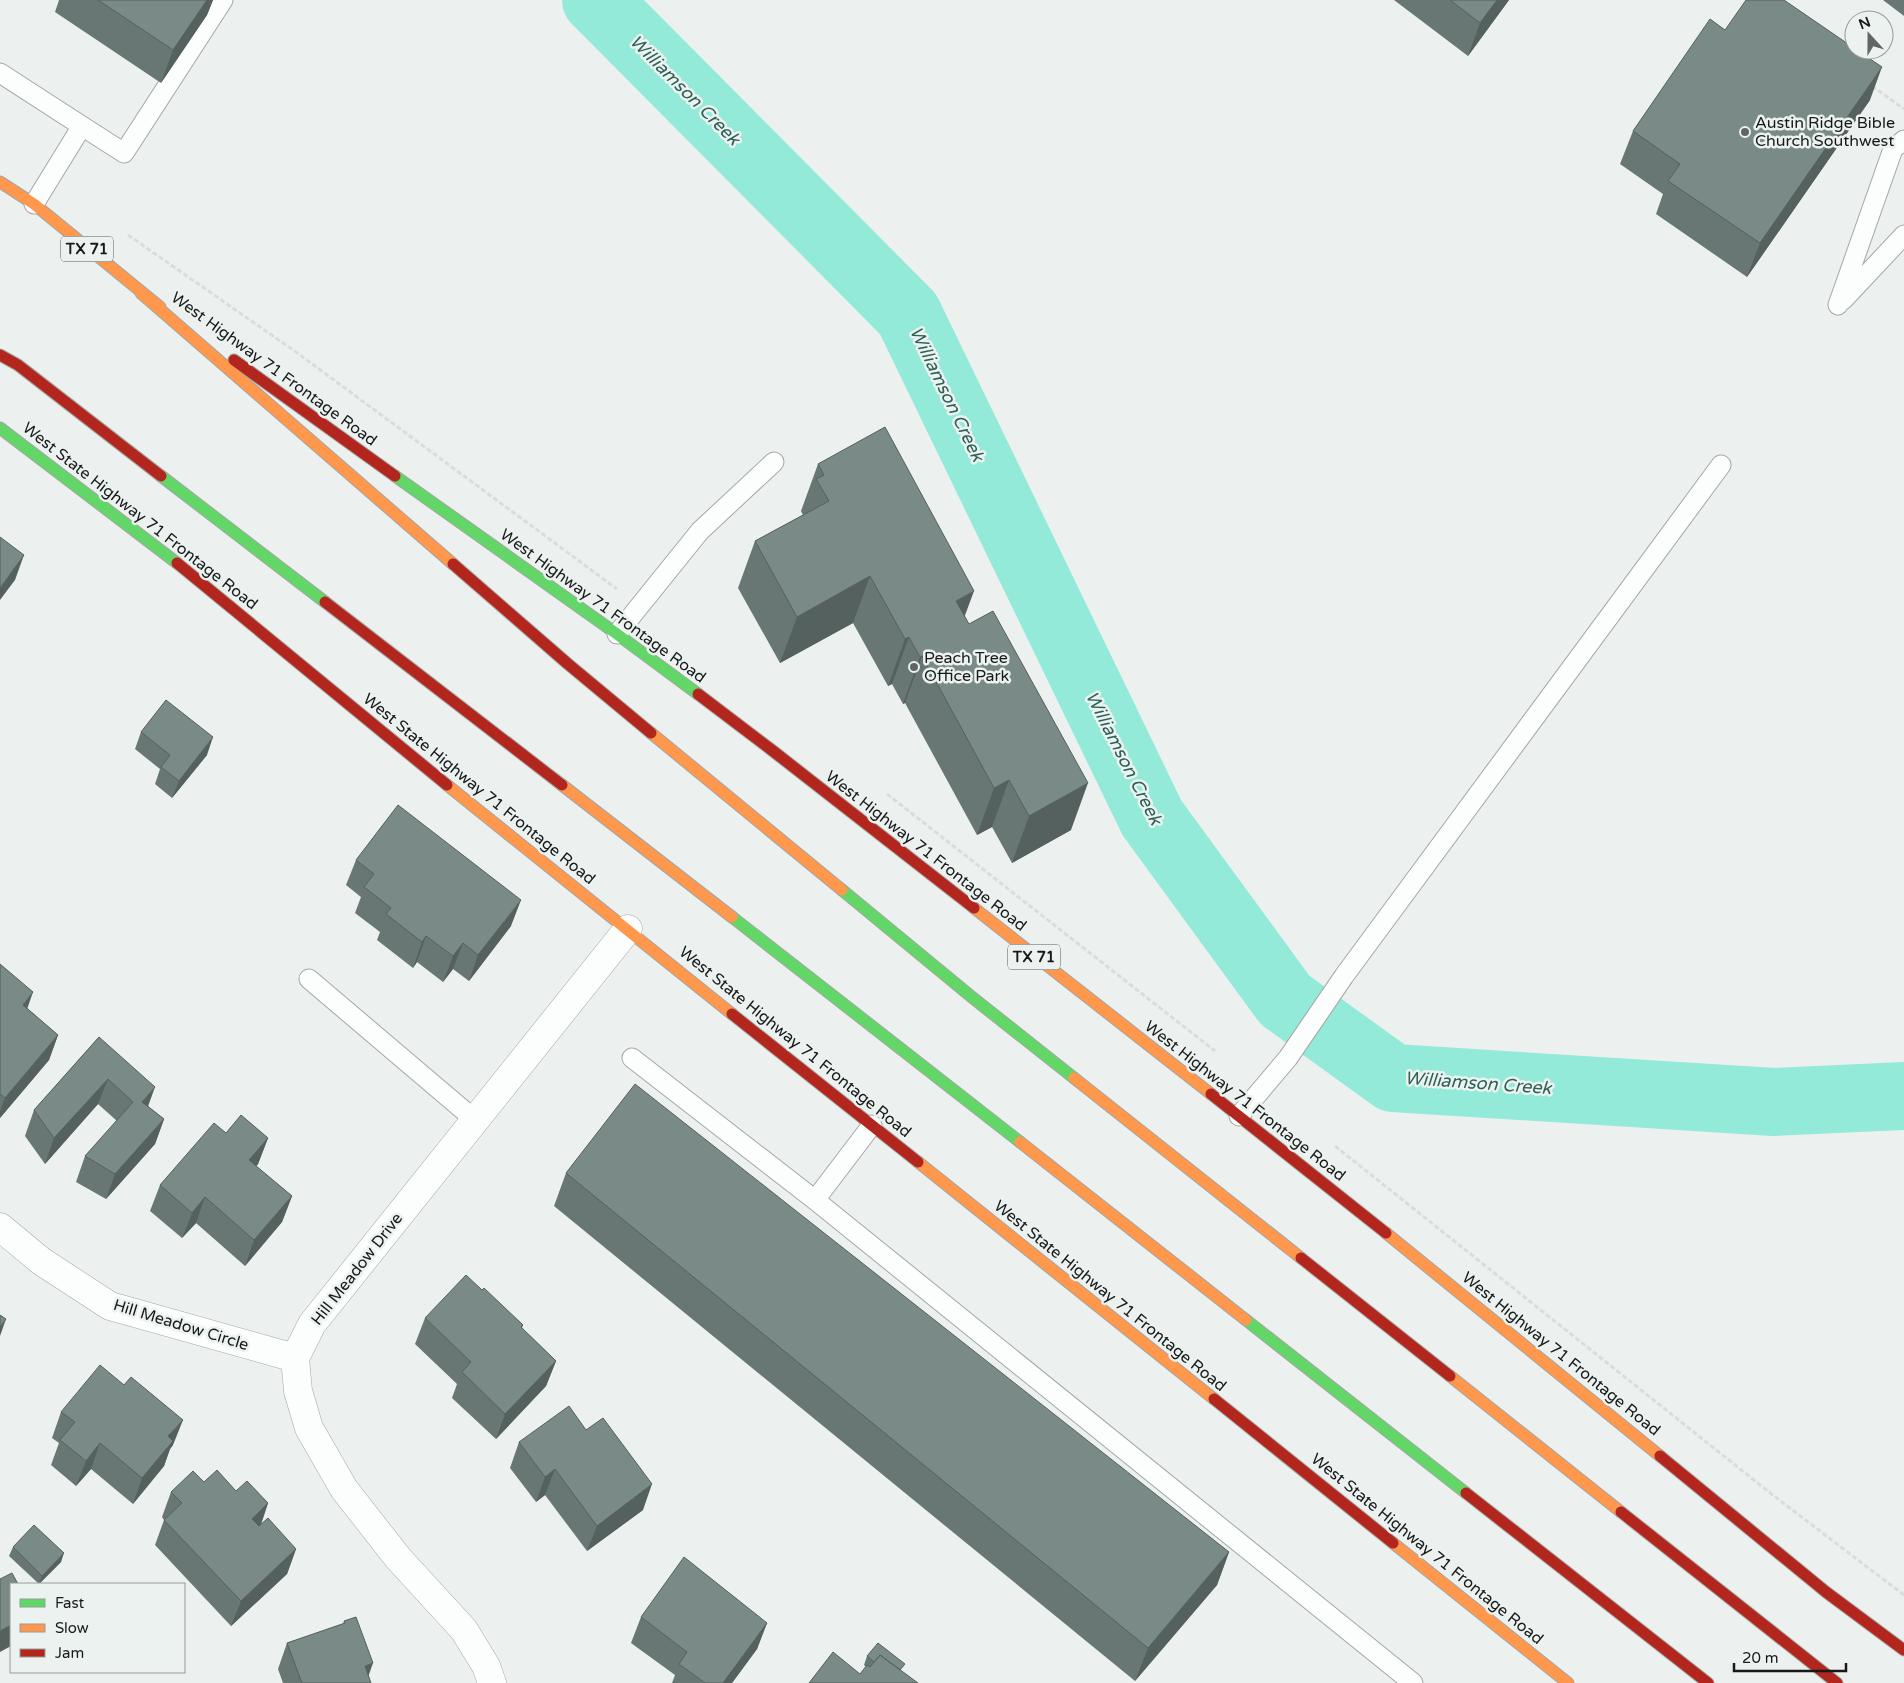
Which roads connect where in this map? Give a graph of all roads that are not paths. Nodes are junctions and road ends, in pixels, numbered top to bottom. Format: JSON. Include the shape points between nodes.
{"nodes":[{"id":1,"x":223,"y":0,"type":"edge"},
{"id":2,"x":0,"y":73,"type":"edge"},
{"id":3,"x":82,"y":126,"type":"junction"},
{"id":4,"x":1904,"y":140,"type":"edge"},
{"id":5,"x":0,"y":182,"type":"edge"},
{"id":6,"x":34,"y":204,"type":"junction"},
{"id":7,"x":1904,"y":235,"type":"edge"},
{"id":8,"x":141,"y":294,"type":"junction"},
{"id":9,"x":0,"y":355,"type":"edge"},
{"id":10,"x":0,"y":428,"type":"edge"},
{"id":11,"x":774,"y":462,"type":"dead end"},
{"id":12,"x":1721,"y":465,"type":"dead end"},
{"id":13,"x":617,"y":634,"type":"junction"},
{"id":14,"x":628,"y":929,"type":"junction"},
{"id":15,"x":309,"y":978,"type":"dead end"},
{"id":16,"x":632,"y":1058,"type":"dead end"},
{"id":17,"x":1239,"y":1116,"type":"junction"},
{"id":18,"x":475,"y":1120,"type":"junction"},
{"id":19,"x":872,"y":1125,"type":"junction"},
{"id":20,"x":815,"y":1200,"type":"junction"},
{"id":21,"x":0,"y":1227,"type":"edge"},
{"id":22,"x":295,"y":1358,"type":"junction"},
{"id":23,"x":1904,"y":1650,"type":"edge"},
{"id":24,"x":492,"y":1683,"type":"edge"},
{"id":25,"x":1413,"y":1683,"type":"edge"},
{"id":26,"x":1568,"y":1683,"type":"edge"},
{"id":27,"x":1708,"y":1683,"type":"edge"},
{"id":28,"x":1837,"y":1683,"type":"edge"}],
"edges":[{"from":1,"to":3,"type":"lane","via":[[124,153]]},
{"from":2,"to":3,"type":"lane"},
{"from":3,"to":6,"type":"lane"},
{"from":4,"to":7,"type":"lane","via":[[1893,149],[1838,305]]},
{"from":5,"to":6,"type":"main road","number":"TX 71"},
{"from":6,"to":8,"type":"main road","number":"TX 71"},
{"from":8,"to":13,"type":"main road","name":"West Highway 71 Frontage Road","number":"TX 71"},
{"from":8,"to":28,"type":"main road","number":"TX 71","via":[[568,664],[973,998]]},
{"from":9,"to":27,"type":"main road","via":[[18,365],[782,955]]},
{"from":10,"to":14,"type":"main road","name":"West State Highway 71 Frontage Road","via":[[158,547],[393,742]]},
{"from":11,"to":13,"type":"lane","via":[[700,531]]},
{"from":12,"to":17,"type":"lane","via":[[1344,976],[1288,1058]]},
{"from":13,"to":17,"type":"main road","name":"West Highway 71 Frontage Road","number":"TX 71","via":[[773,751]]},
{"from":14,"to":18,"type":"street","name":"Hill Meadow Drive"},
{"from":14,"to":19,"type":"main road","name":"West State Highway 71 Frontage Road"},
{"from":15,"to":18,"type":"lane"},
{"from":16,"to":20,"type":"lane"},
{"from":17,"to":23,"type":"main road","name":"West Highway 71 Frontage Road","number":"TX 71","via":[[1826,1592]]},
{"from":18,"to":22,"type":"street","name":"Hill Meadow Drive","via":[[312,1324]]},
{"from":19,"to":20,"type":"lane"},
{"from":19,"to":26,"type":"main road","name":"West State Highway 71 Frontage Road"},
{"from":20,"to":25,"type":"lane"},
{"from":21,"to":22,"type":"street","name":"Hill Meadow Circle","via":[[41,1261],[110,1306]]},
{"from":22,"to":24,"type":"street","via":[[298,1391],[309,1428],[344,1489],[398,1558],[464,1630],[486,1666]]}]}
